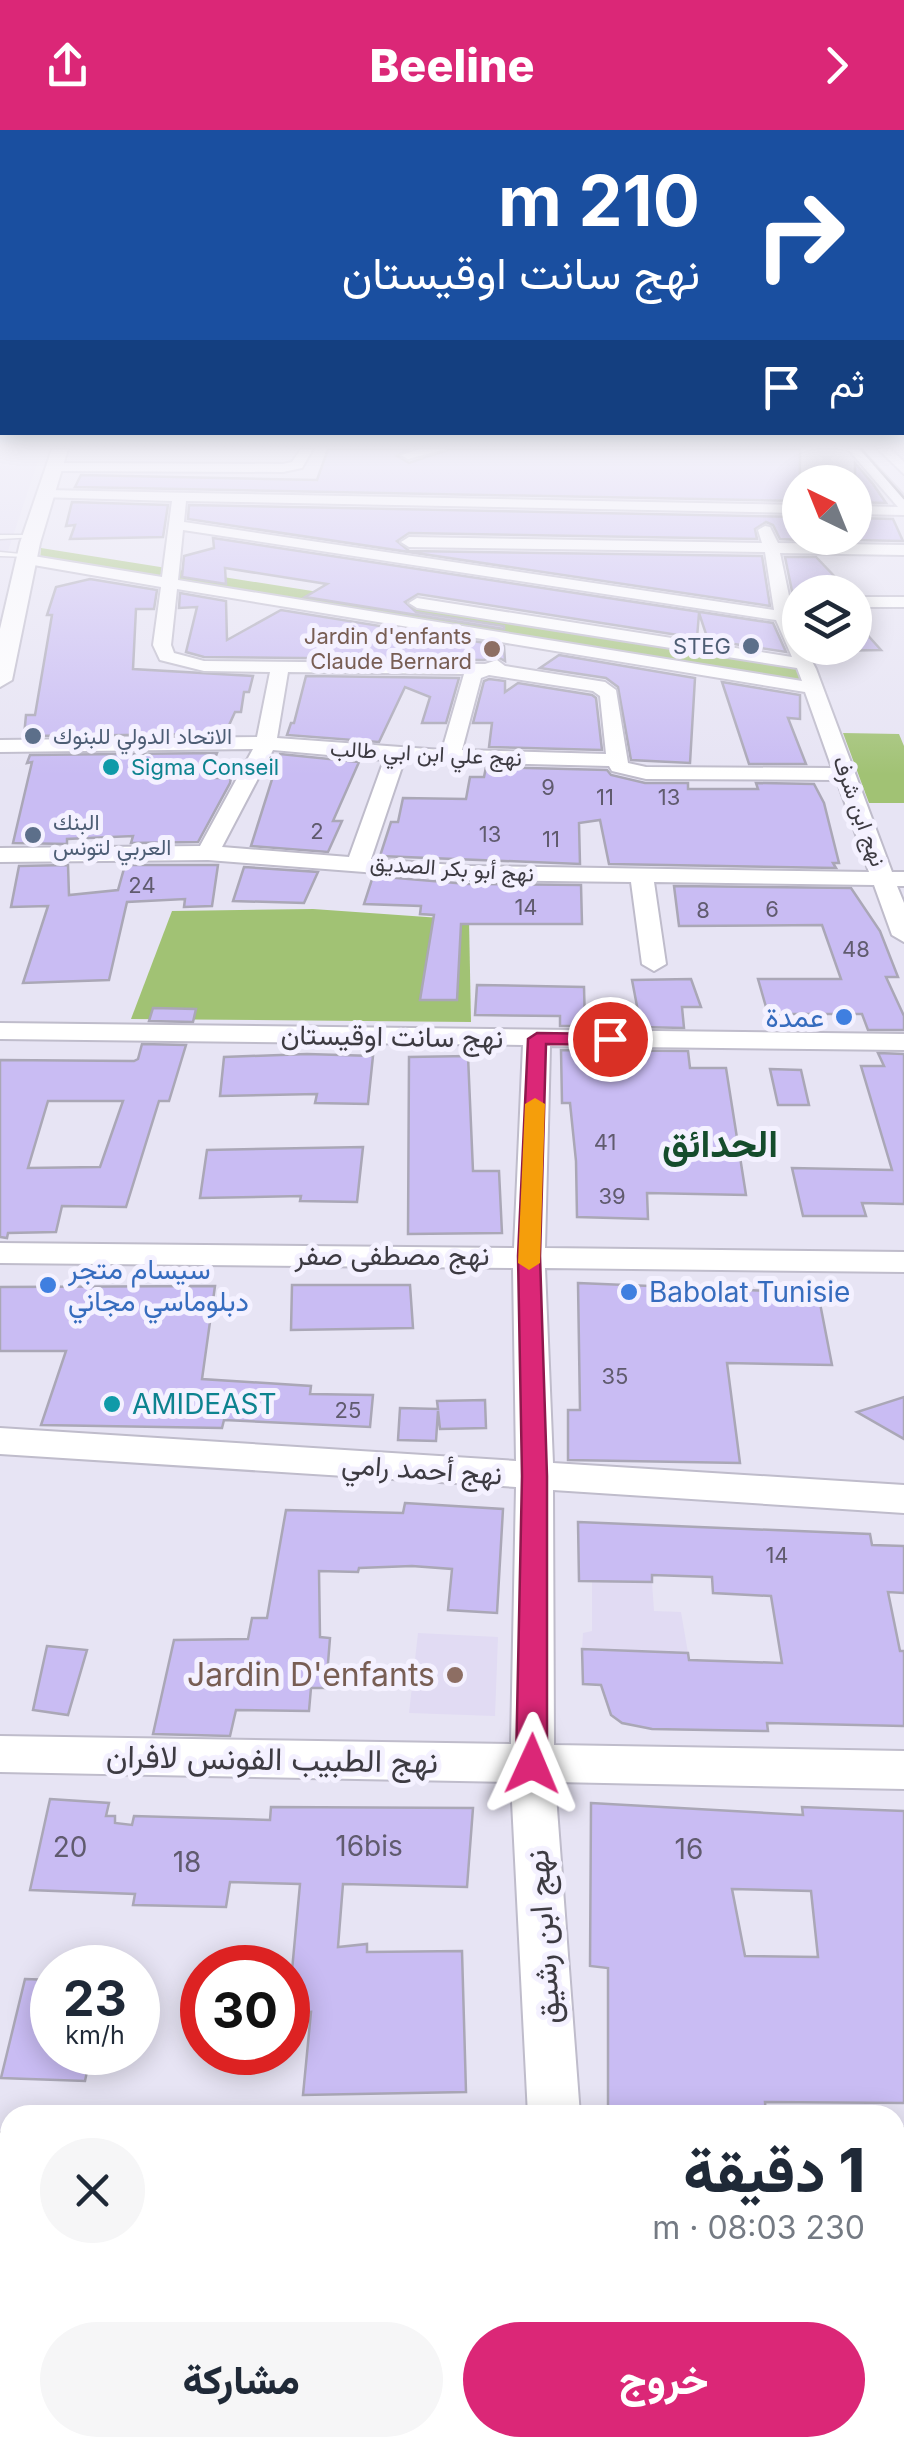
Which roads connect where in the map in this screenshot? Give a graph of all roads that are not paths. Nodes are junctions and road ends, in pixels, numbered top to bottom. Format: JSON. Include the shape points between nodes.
{"nodes":[{"id":1,"x":27,"y":558,"type":"edge"},
{"id":2,"x":91,"y":558,"type":"edge"},
{"id":3,"x":174,"y":558,"type":"edge"},
{"id":4,"x":452,"y":558,"type":"edge"},
{"id":5,"x":173,"y":569,"type":"junction"},
{"id":6,"x":404,"y":600,"type":"dead end"},
{"id":7,"x":872,"y":602,"type":"edge"},
{"id":8,"x":904,"y":602,"type":"edge"},
{"id":9,"x":782,"y":605,"type":"edge"},
{"id":10,"x":531,"y":644,"type":"junction"},
{"id":11,"x":782,"y":660,"type":"edge"},
{"id":12,"x":808,"y":665,"type":"edge"},
{"id":13,"x":280,"y":669,"type":"junction"},
{"id":14,"x":486,"y":669,"type":"junction"},
{"id":15,"x":0,"y":680,"type":"edge"},
{"id":16,"x":813,"y":688,"type":"junction"},
{"id":17,"x":266,"y":743,"type":"junction"},
{"id":18,"x":0,"y":746,"type":"edge"},
{"id":19,"x":396,"y":755,"type":"junction"},
{"id":20,"x":450,"y":756,"type":"junction"},
{"id":21,"x":617,"y":760,"type":"junction"},
{"id":22,"x":847,"y":774,"type":"junction"},
{"id":23,"x":208,"y":853,"type":"junction"},
{"id":24,"x":0,"y":856,"type":"edge"},
{"id":25,"x":359,"y":862,"type":"junction"},
{"id":26,"x":640,"y":874,"type":"junction"},
{"id":27,"x":894,"y":878,"type":"edge"},
{"id":28,"x":904,"y":935,"type":"edge"},
{"id":29,"x":654,"y":964,"type":"dead end"},
{"id":30,"x":0,"y":1031,"type":"edge"},
{"id":31,"x":537,"y":1039,"type":"junction"},
{"id":32,"x":904,"y":1042,"type":"edge"},
{"id":33,"x":0,"y":1253,"type":"edge"},
{"id":34,"x":529,"y":1256,"type":"junction"},
{"id":35,"x":904,"y":1262,"type":"edge"},
{"id":36,"x":0,"y":1441,"type":"edge"},
{"id":37,"x":534,"y":1476,"type":"junction"},
{"id":38,"x":904,"y":1499,"type":"edge"},
{"id":39,"x":0,"y":1754,"type":"edge"},
{"id":40,"x":532,"y":1764,"type":"junction"},
{"id":41,"x":904,"y":1770,"type":"edge"},
{"id":42,"x":553,"y":2105,"type":"edge"}],
"edges":[{"from":1,"to":15,"type":"street"},
{"from":2,"to":5,"type":"street"},
{"from":3,"to":5,"type":"street"},
{"from":4,"to":9,"type":"street"},
{"from":5,"to":10,"type":"street"},
{"from":5,"to":13,"type":"street","via":[[166,656],[204,666]]},
{"from":6,"to":11,"type":"street"},
{"from":7,"to":8,"type":"street"},
{"from":10,"to":14,"type":"street"},
{"from":10,"to":16,"type":"street"},
{"from":12,"to":16,"type":"street","name":"نهج ابن شرف"},
{"from":13,"to":14,"type":"street"},
{"from":13,"to":17,"type":"street"},
{"from":14,"to":20,"type":"street","via":[[473,676]]},
{"from":14,"to":21,"type":"street","via":[[610,694]]},
{"from":16,"to":22,"type":"street","name":"نهج ابن شرف"},
{"from":17,"to":18,"type":"street","name":"نهج علي ابن ابي طالب"},
{"from":17,"to":19,"type":"street","name":"نهج علي ابن ابي طالب"},
{"from":17,"to":23,"type":"street"},
{"from":19,"to":20,"type":"street","name":"نهج علي ابن ابي طالب"},
{"from":19,"to":25,"type":"street"},
{"from":20,"to":21,"type":"street","name":"نهج علي ابن ابي طالب"},
{"from":21,"to":22,"type":"street","name":"نهج علي ابن ابي طالب","via":[[619,767],[646,773]]},
{"from":22,"to":27,"type":"street","name":"نهج ابن شرف"},
{"from":23,"to":24,"type":"street","name":"نهج أبو بكر الصديق"},
{"from":23,"to":25,"type":"street","name":"نهج أبو بكر الصديق"},
{"from":25,"to":26,"type":"street","name":"نهج أبو بكر الصديق","via":[[468,874]]},
{"from":26,"to":27,"type":"street","name":"نهج أبو بكر الصديق"},
{"from":26,"to":29,"type":"street"},
{"from":27,"to":28,"type":"street","name":"نهج ابن شرف"},
{"from":30,"to":31,"type":"street","name":"نهج سانت اوقيستان"},
{"from":31,"to":32,"type":"street","name":"نهج سانت اوقيستان"},
{"from":31,"to":34,"type":"street","name":"نهج ابن رشيق"},
{"from":33,"to":34,"type":"street","name":"نهج مصطفى صفر"},
{"from":34,"to":35,"type":"street","name":"نهج مصطفى صفر"},
{"from":34,"to":37,"type":"street","name":"نهج ابن رشيق"},
{"from":36,"to":37,"type":"street","name":"نهج أحمد رامي"},
{"from":37,"to":38,"type":"street","name":"نهج أحمد رامي"},
{"from":37,"to":40,"type":"street","name":"نهج ابن رشيق"},
{"from":39,"to":40,"type":"street","name":"نهج الطبيب الفونس لافران"},
{"from":40,"to":41,"type":"street","name":"نهج الطبيب الفونس لافران"},
{"from":40,"to":42,"type":"street","name":"نهج ابن رشيق"}]}
